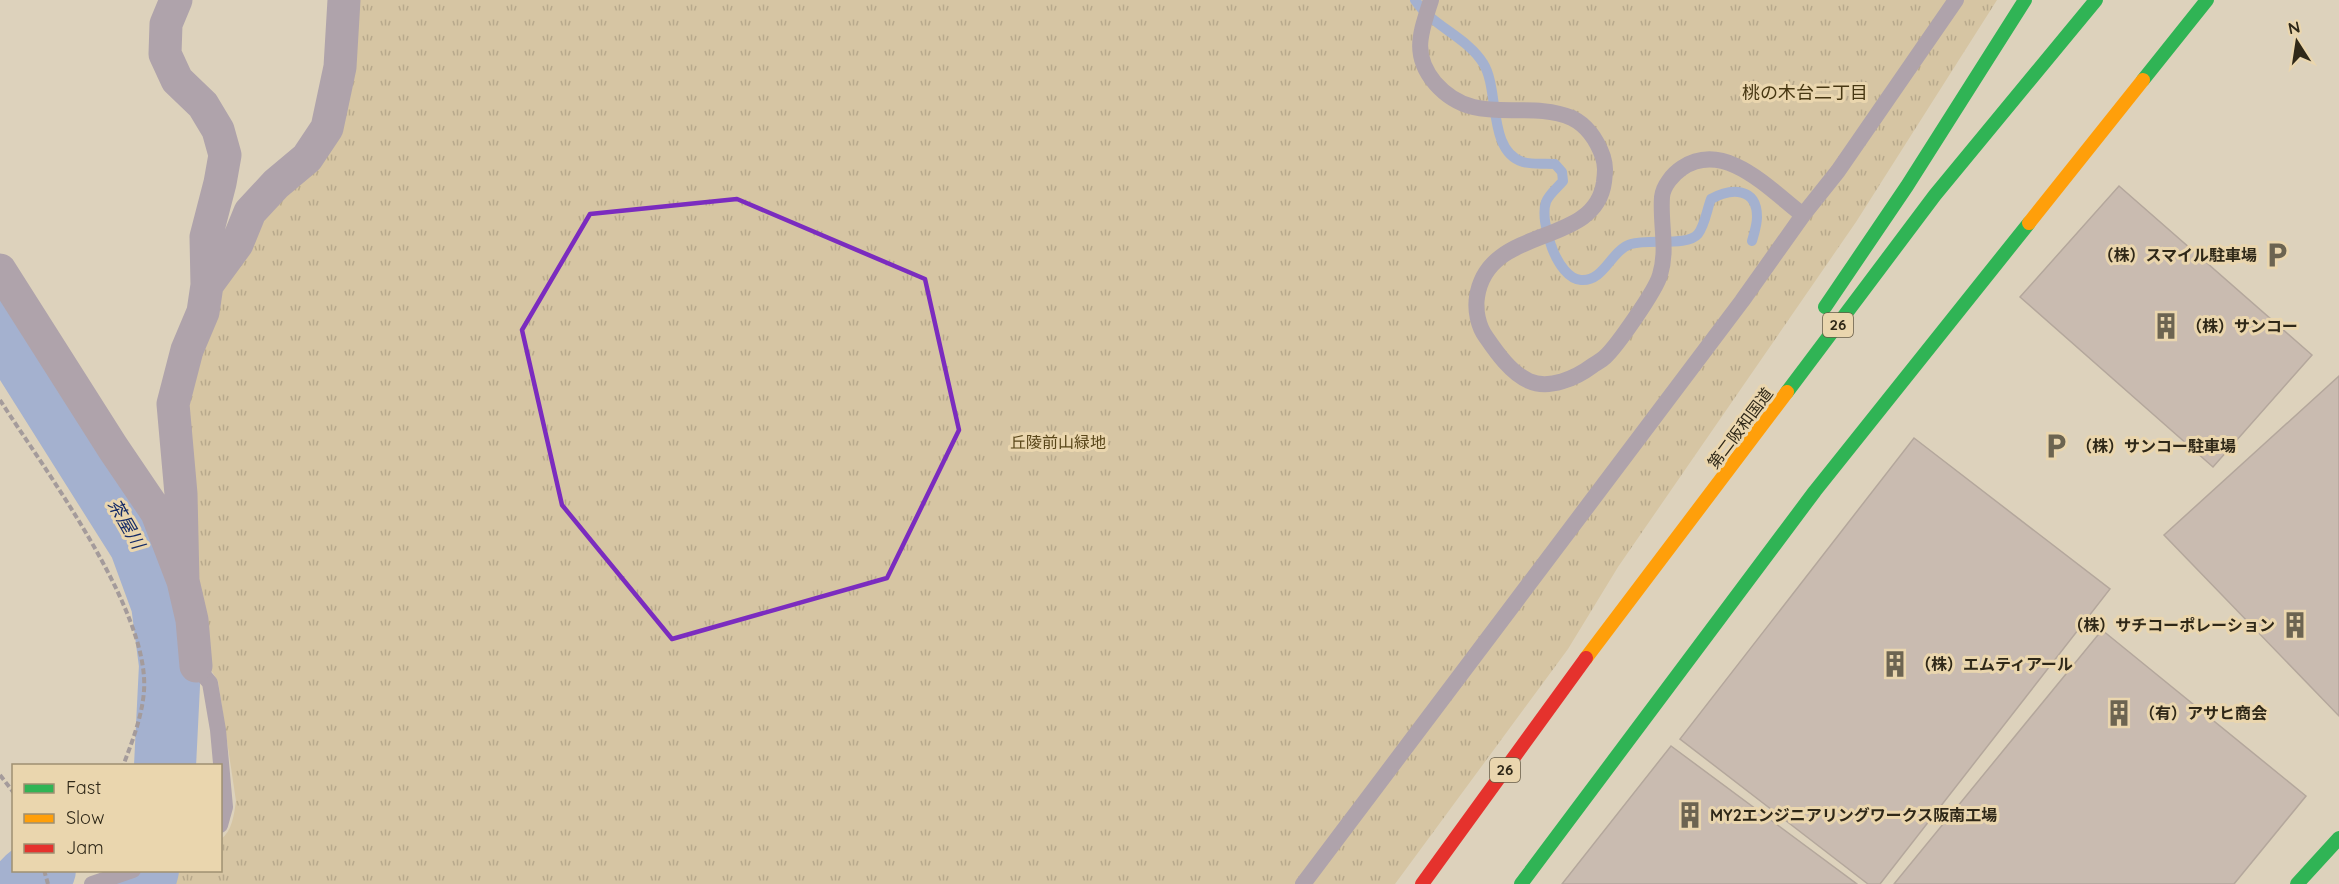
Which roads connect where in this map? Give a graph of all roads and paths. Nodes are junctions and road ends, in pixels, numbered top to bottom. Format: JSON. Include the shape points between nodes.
{"nodes":[{"id":1,"x":176,"y":0,"type":"edge"},
{"id":2,"x":344,"y":0,"type":"edge"},
{"id":3,"x":1431,"y":0,"type":"edge"},
{"id":4,"x":1956,"y":0,"type":"edge"},
{"id":5,"x":2025,"y":0,"type":"edge"},
{"id":6,"x":2096,"y":0,"type":"edge"},
{"id":7,"x":2207,"y":0,"type":"edge"},
{"id":8,"x":1803,"y":215,"type":"junction"},
{"id":9,"x":0,"y":270,"type":"edge"},
{"id":10,"x":207,"y":285,"type":"junction"},
{"id":11,"x":1814,"y":323,"type":"dead end"},
{"id":12,"x":0,"y":400,"type":"edge"},
{"id":13,"x":1748,"y":421,"type":"dead end"},
{"id":14,"x":183,"y":581,"type":"junction"},
{"id":15,"x":1588,"y":657,"type":"junction"},
{"id":16,"x":196,"y":666,"type":"joint"},
{"id":17,"x":123,"y":764,"type":"edge"},
{"id":18,"x":221,"y":764,"type":"edge"},
{"id":19,"x":222,"y":774,"type":"edge"},
{"id":20,"x":0,"y":775,"type":"edge"},
{"id":21,"x":12,"y":790,"type":"edge"},
{"id":22,"x":222,"y":818,"type":"edge"},
{"id":23,"x":2339,"y":838,"type":"edge"},
{"id":24,"x":127,"y":872,"type":"edge"},
{"id":25,"x":92,"y":884,"type":"edge"},
{"id":26,"x":1303,"y":884,"type":"edge"},
{"id":27,"x":1422,"y":884,"type":"edge"},
{"id":28,"x":1521,"y":884,"type":"edge"},
{"id":29,"x":2297,"y":884,"type":"edge"}],
"edges":[{"from":1,"to":10,"type":"street","via":[[166,24],[165,54],[177,80],[203,105],[218,130],[225,155],[206,237]]},
{"from":2,"to":10,"type":"street","via":[[340,67],[327,128],[307,158],[250,212],[237,244]]},
{"from":3,"to":8,"type":"lane","via":[[1419,45],[1422,62],[1444,93],[1460,104],[1495,111],[1563,115],[1582,123],[1598,143],[1606,167],[1603,192],[1591,211],[1568,226],[1508,251],[1488,269],[1478,287],[1475,308],[1483,333],[1498,354],[1531,382],[1549,384],[1581,375],[1605,357],[1660,278],[1665,255],[1662,195],[1673,173],[1690,162],[1709,158],[1742,168]]},
{"from":4,"to":8,"type":"lane","via":[[1838,171]]},
{"from":5,"to":11,"type":"main road","number":"26"},
{"from":6,"to":15,"type":"main road","name":"第二阪和国道","number":"26","via":[[1935,195]]},
{"from":7,"to":28,"type":"main road","via":[[1815,491]]},
{"from":8,"to":26,"type":"lane"},
{"from":9,"to":14,"type":"street","via":[[157,513]]},
{"from":10,"to":14,"type":"street","via":[[203,312],[187,350],[173,404]]},
{"from":12,"to":17,"type":"path","via":[[99,556],[141,652],[144,691],[136,731]]},
{"from":13,"to":15,"type":"main road","number":"26"},
{"from":14,"to":16,"type":"street","via":[[192,620]]},
{"from":15,"to":27,"type":"main road","name":"第二阪和国道","number":"26"},
{"from":16,"to":18,"type":"lane","via":[[210,683]]},
{"from":19,"to":22,"type":"lane","via":[[225,807]]},
{"from":20,"to":21,"type":"path"},
{"from":23,"to":29,"type":"main road"},
{"from":24,"to":25,"type":"lane"}]}
